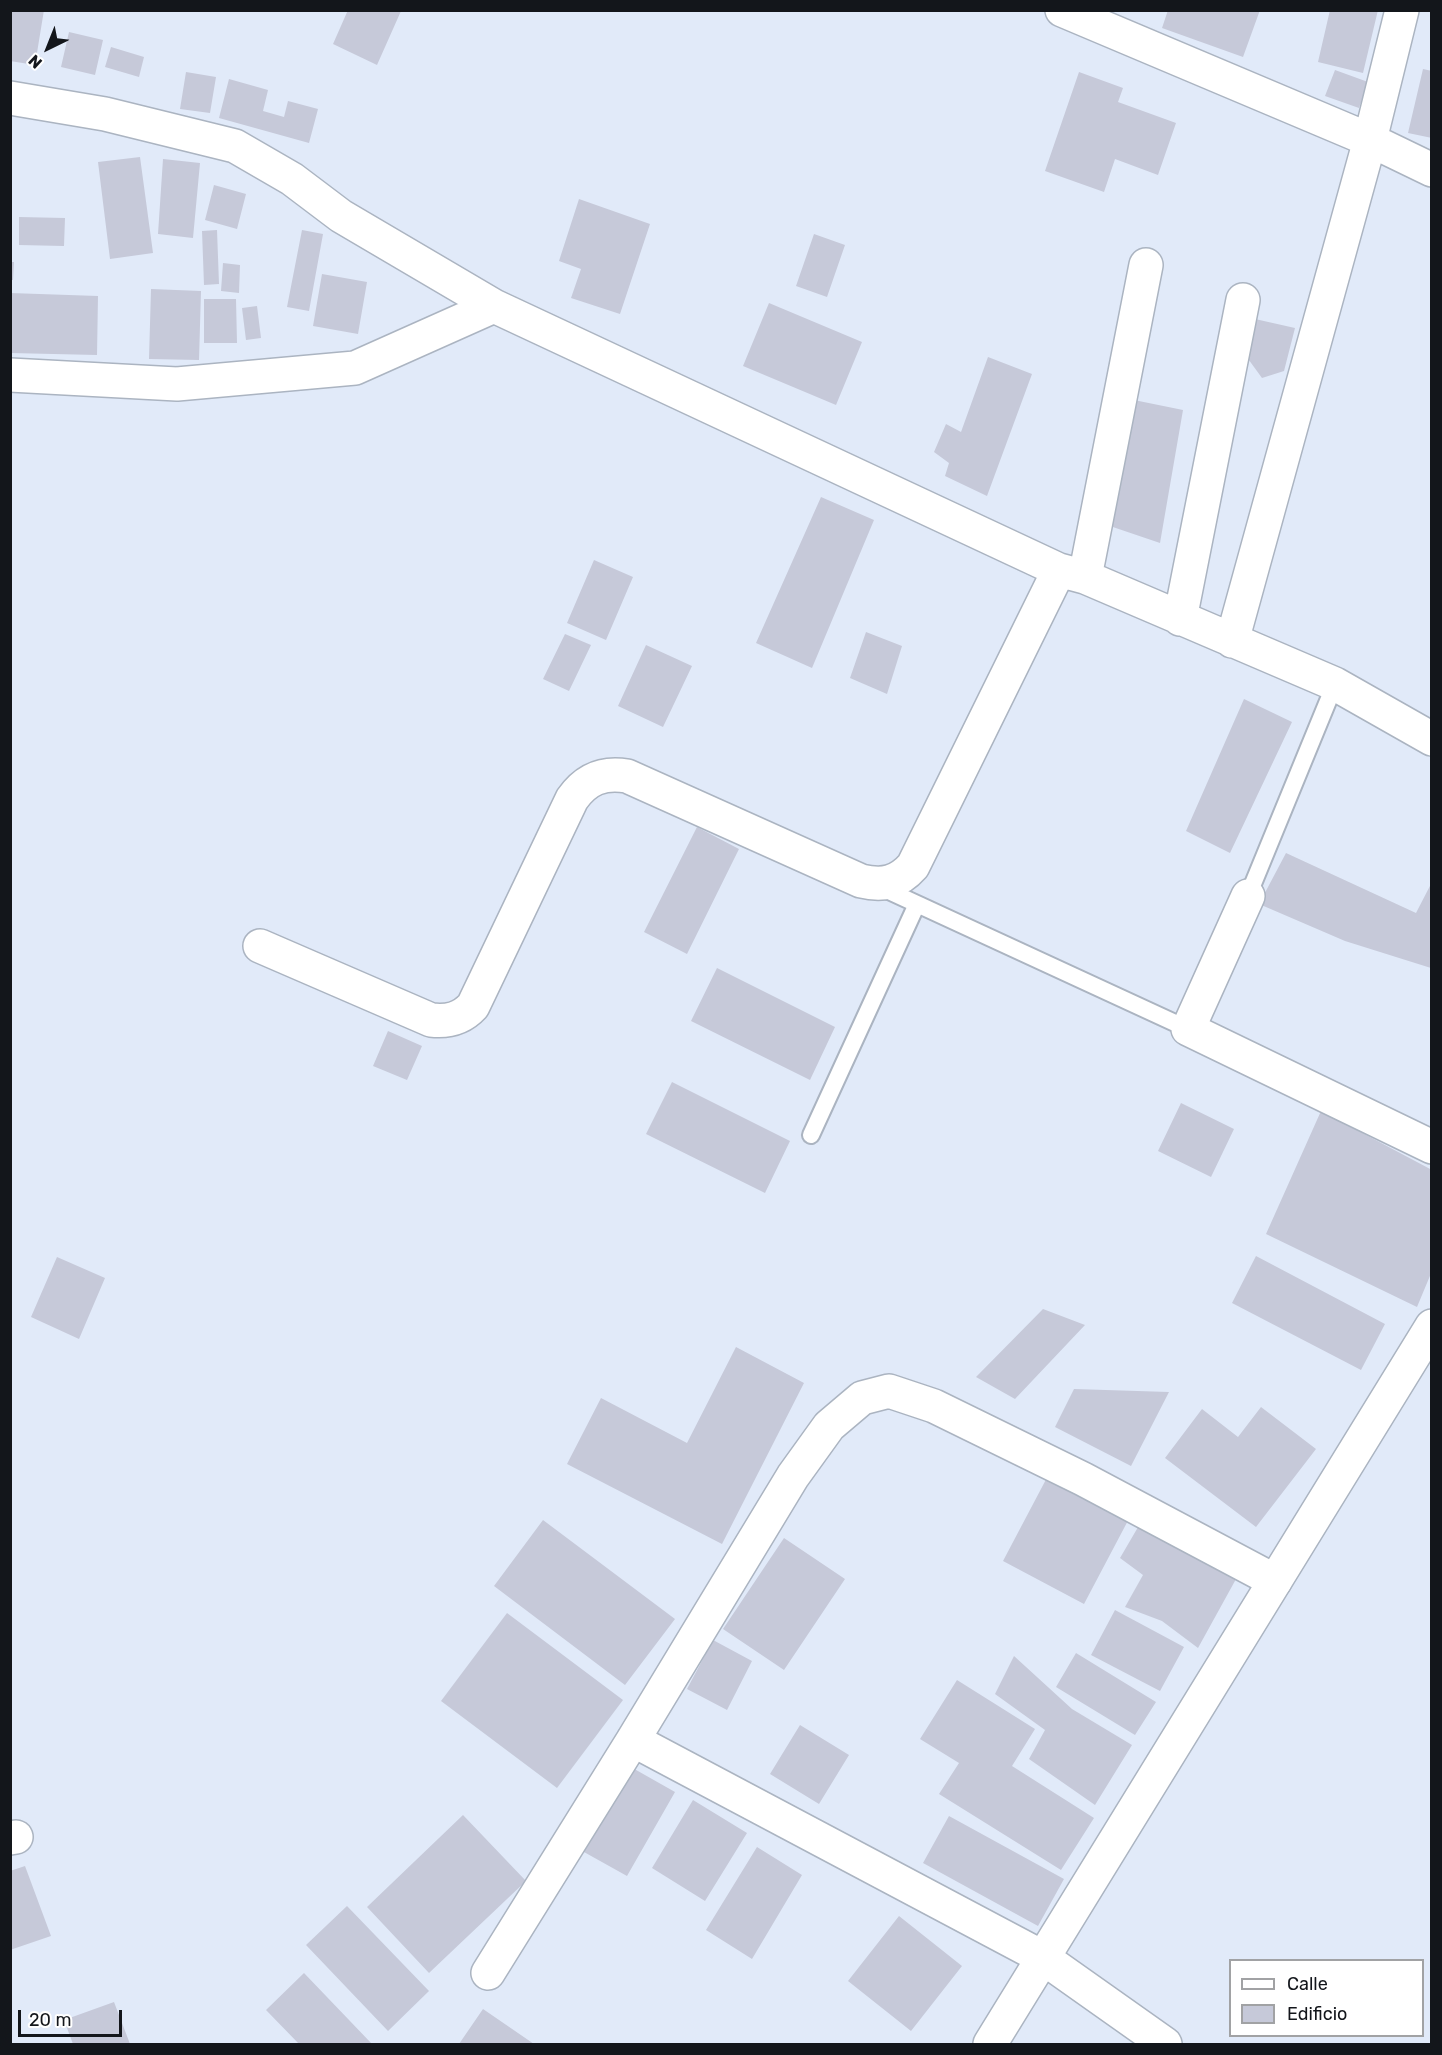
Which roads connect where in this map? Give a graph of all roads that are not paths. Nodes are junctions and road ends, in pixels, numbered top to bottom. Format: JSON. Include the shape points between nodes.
{"nodes":[{"id":1,"x":1062,"y":10,"type":"edge"},
{"id":2,"x":1402,"y":10,"type":"edge"},
{"id":3,"x":10,"y":98,"type":"edge"},
{"id":4,"x":1370,"y":140,"type":"junction"},
{"id":5,"x":1431,"y":170,"type":"edge"},
{"id":6,"x":1146,"y":264,"type":"dead end"},
{"id":7,"x":1243,"y":300,"type":"dead end"},
{"id":8,"x":494,"y":306,"type":"junction"},
{"id":9,"x":10,"y":375,"type":"edge"},
{"id":10,"x":1072,"y":574,"type":"junction"},
{"id":11,"x":1180,"y":619,"type":"junction"},
{"id":12,"x":1232,"y":641,"type":"junction"},
{"id":13,"x":1335,"y":684,"type":"junction"},
{"id":14,"x":1431,"y":740,"type":"edge"},
{"id":15,"x":873,"y":884,"type":"junction"},
{"id":16,"x":1248,"y":896,"type":"joint"},
{"id":17,"x":917,"y":904,"type":"junction"},
{"id":18,"x":260,"y":946,"type":"dead end"},
{"id":19,"x":1188,"y":1029,"type":"junction"},
{"id":20,"x":811,"y":1135,"type":"dead end"},
{"id":21,"x":1431,"y":1147,"type":"edge"},
{"id":22,"x":1431,"y":1326,"type":"edge"},
{"id":23,"x":1275,"y":1581,"type":"junction"},
{"id":24,"x":633,"y":1740,"type":"junction"},
{"id":25,"x":1042,"y":1957,"type":"junction"},
{"id":26,"x":488,"y":1973,"type":"dead end"},
{"id":27,"x":990,"y":2044,"type":"edge"},
{"id":28,"x":1165,"y":2044,"type":"edge"}],
"edges":[{"from":1,"to":4,"type":"street"},
{"from":2,"to":4,"type":"street"},
{"from":3,"to":8,"type":"street","via":[[105,114],[235,146],[292,179],[341,216]]},
{"from":4,"to":5,"type":"street"},
{"from":4,"to":12,"type":"street"},
{"from":6,"to":10,"type":"street"},
{"from":7,"to":11,"type":"street"},
{"from":8,"to":9,"type":"street","via":[[355,368],[177,384]]},
{"from":8,"to":10,"type":"street"},
{"from":10,"to":11,"type":"street"},
{"from":10,"to":15,"type":"street","via":[[913,866],[895,881]]},
{"from":11,"to":12,"type":"street"},
{"from":12,"to":13,"type":"street"},
{"from":13,"to":14,"type":"street"},
{"from":13,"to":16,"type":"lane"},
{"from":15,"to":17,"type":"lane"},
{"from":15,"to":18,"type":"street","via":[[627,776],[607,775],[587,783],[572,799],[473,1006],[458,1018],[431,1020]]},
{"from":16,"to":19,"type":"street"},
{"from":17,"to":19,"type":"lane"},
{"from":17,"to":20,"type":"lane"},
{"from":19,"to":21,"type":"street"},
{"from":22,"to":23,"type":"street"},
{"from":23,"to":24,"type":"street","via":[[1083,1479],[934,1406],[889,1391],[862,1398],[829,1426],[793,1476]]},
{"from":23,"to":25,"type":"street"},
{"from":24,"to":25,"type":"street"},
{"from":24,"to":26,"type":"street"},
{"from":25,"to":27,"type":"street"},
{"from":25,"to":28,"type":"street"}]}
